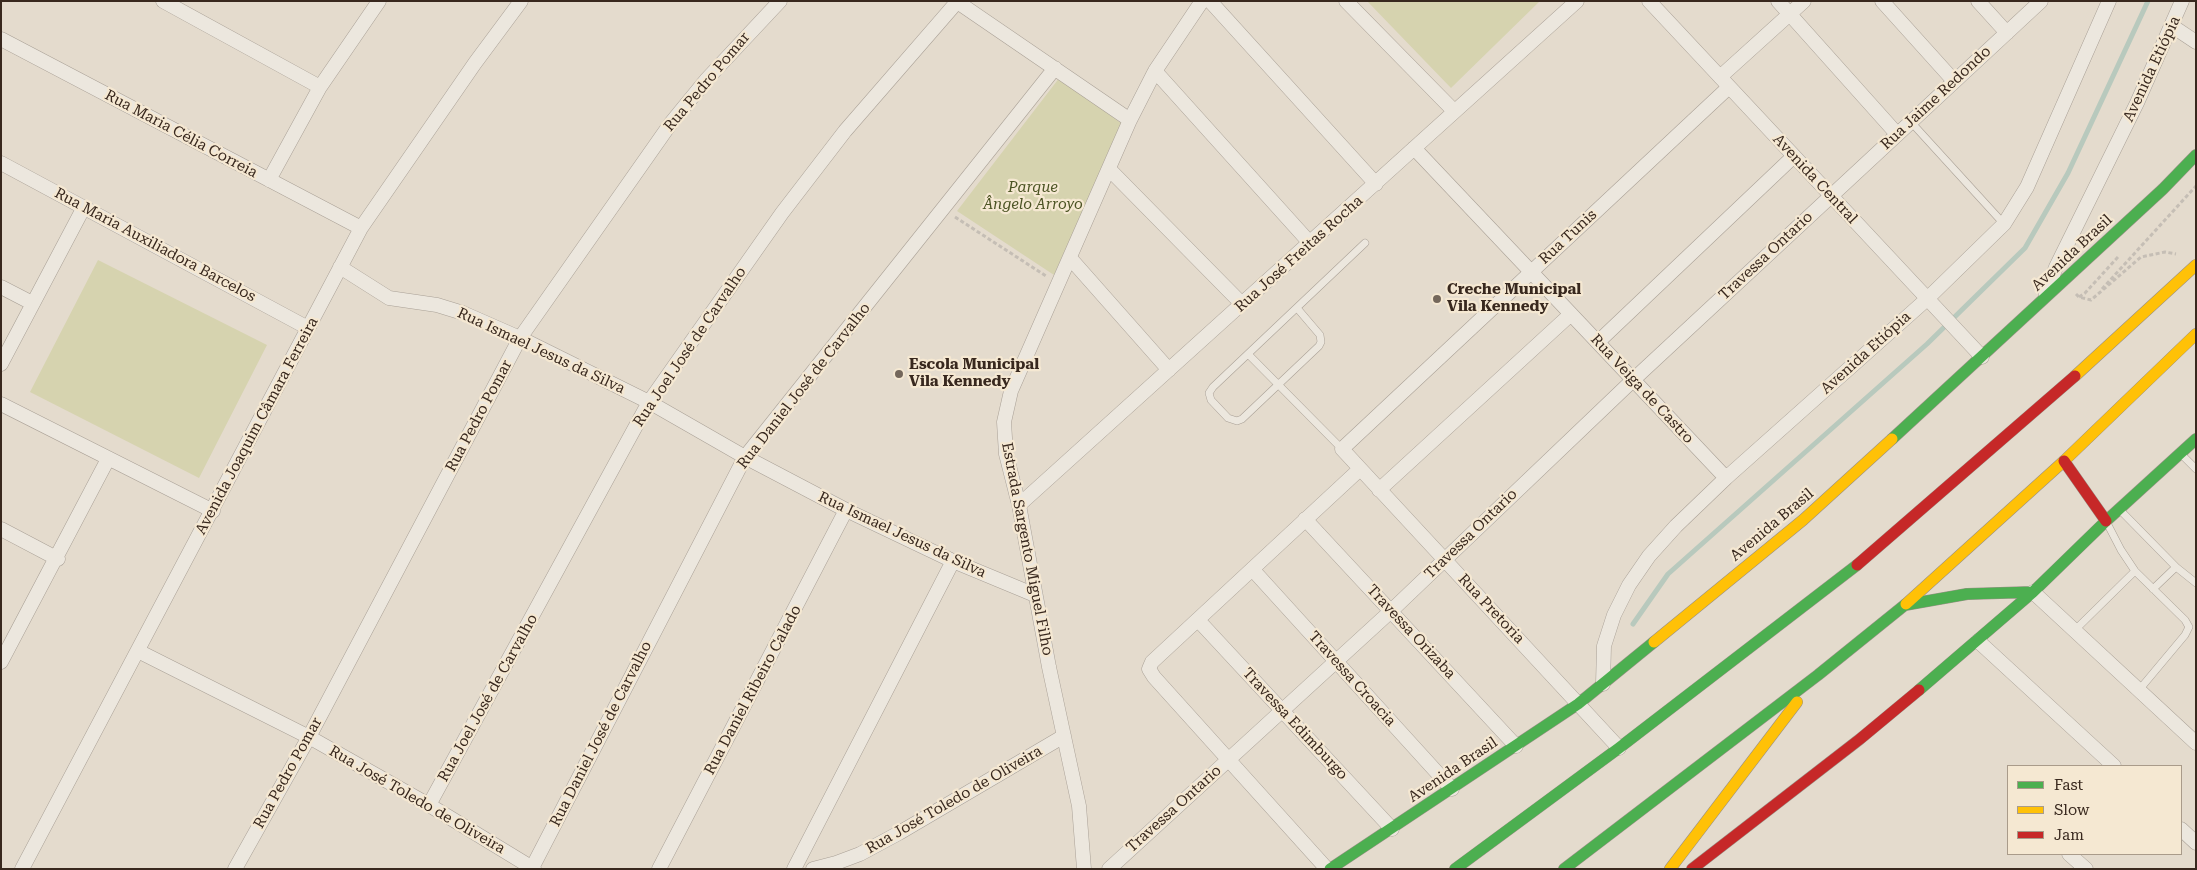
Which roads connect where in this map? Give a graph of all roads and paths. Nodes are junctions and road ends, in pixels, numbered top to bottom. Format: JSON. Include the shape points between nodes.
{"nodes":[{"id":1,"x":163,"y":1,"type":"edge"},
{"id":2,"x":378,"y":1,"type":"edge"},
{"id":3,"x":521,"y":1,"type":"edge"},
{"id":4,"x":780,"y":1,"type":"edge"},
{"id":5,"x":1202,"y":1,"type":"edge"},
{"id":6,"x":1210,"y":1,"type":"edge"},
{"id":7,"x":1346,"y":1,"type":"edge"},
{"id":8,"x":1577,"y":1,"type":"edge"},
{"id":9,"x":1649,"y":1,"type":"edge"},
{"id":10,"x":1778,"y":1,"type":"edge"},
{"id":11,"x":1804,"y":1,"type":"edge"},
{"id":12,"x":1882,"y":1,"type":"edge"},
{"id":13,"x":1978,"y":1,"type":"edge"},
{"id":14,"x":2041,"y":1,"type":"edge"},
{"id":15,"x":2110,"y":1,"type":"edge"},
{"id":16,"x":2182,"y":1,"type":"edge"},
{"id":17,"x":957,"y":2,"type":"edge"},
{"id":18,"x":1790,"y":14,"type":"junction"},
{"id":19,"x":2172,"y":26,"type":"junction"},
{"id":20,"x":2007,"y":33,"type":"junction"},
{"id":21,"x":1,"y":39,"type":"edge"},
{"id":22,"x":2196,"y":42,"type":"edge"},
{"id":23,"x":1055,"y":68,"type":"junction"},
{"id":24,"x":1155,"y":71,"type":"junction"},
{"id":25,"x":1954,"y":81,"type":"junction"},
{"id":26,"x":1724,"y":82,"type":"junction"},
{"id":27,"x":320,"y":87,"type":"junction"},
{"id":28,"x":1454,"y":111,"type":"junction"},
{"id":29,"x":1130,"y":120,"type":"junction"},
{"id":30,"x":1910,"y":122,"type":"junction"},
{"id":31,"x":1897,"y":134,"type":"junction"},
{"id":32,"x":1414,"y":148,"type":"junction"},
{"id":33,"x":2196,"y":155,"type":"edge"},
{"id":34,"x":1794,"y":156,"type":"junction"},
{"id":35,"x":1,"y":163,"type":"edge"},
{"id":36,"x":1109,"y":169,"type":"junction"},
{"id":37,"x":269,"y":180,"type":"junction"},
{"id":38,"x":1376,"y":184,"type":"junction"},
{"id":39,"x":2196,"y":186,"type":"edge"},
{"id":40,"x":1830,"y":196,"type":"junction"},
{"id":41,"x":84,"y":207,"type":"junction"},
{"id":42,"x":942,"y":209,"type":"junction"},
{"id":43,"x":2004,"y":224,"type":"junction"},
{"id":44,"x":361,"y":228,"type":"junction"},
{"id":45,"x":1310,"y":243,"type":"junction"},
{"id":46,"x":1365,"y":243,"type":"dead end"},
{"id":47,"x":1070,"y":258,"type":"junction"},
{"id":48,"x":2196,"y":265,"type":"edge"},
{"id":49,"x":340,"y":268,"type":"junction"},
{"id":50,"x":1532,"y":272,"type":"junction"},
{"id":51,"x":2063,"y":282,"type":"junction"},
{"id":52,"x":1058,"y":284,"type":"junction"},
{"id":53,"x":1,"y":287,"type":"edge"},
{"id":54,"x":2085,"y":293,"type":"dead end"},
{"id":55,"x":2079,"y":297,"type":"junction"},
{"id":56,"x":1927,"y":299,"type":"junction"},
{"id":57,"x":2044,"y":299,"type":"junction"},
{"id":58,"x":2091,"y":300,"type":"junction"},
{"id":59,"x":32,"y":303,"type":"junction"},
{"id":60,"x":1242,"y":304,"type":"junction"},
{"id":61,"x":1297,"y":308,"type":"junction"},
{"id":62,"x":1571,"y":314,"type":"junction"},
{"id":63,"x":308,"y":328,"type":"junction"},
{"id":64,"x":2196,"y":334,"type":"edge"},
{"id":65,"x":520,"y":338,"type":"junction"},
{"id":66,"x":1598,"y":342,"type":"junction"},
{"id":67,"x":1248,"y":354,"type":"junction"},
{"id":68,"x":1982,"y":357,"type":"junction"},
{"id":69,"x":1,"y":364,"type":"edge"},
{"id":70,"x":1169,"y":370,"type":"junction"},
{"id":71,"x":1634,"y":380,"type":"junction"},
{"id":72,"x":1278,"y":386,"type":"junction"},
{"id":73,"x":649,"y":402,"type":"junction"},
{"id":74,"x":1,"y":404,"type":"edge"},
{"id":75,"x":2196,"y":439,"type":"edge"},
{"id":76,"x":1342,"y":449,"type":"junction"},
{"id":77,"x":2180,"y":453,"type":"junction"},
{"id":78,"x":745,"y":457,"type":"junction"},
{"id":79,"x":108,"y":459,"type":"junction"},
{"id":80,"x":2064,"y":461,"type":"junction"},
{"id":81,"x":1360,"y":469,"type":"junction"},
{"id":82,"x":2196,"y":469,"type":"edge"},
{"id":83,"x":1726,"y":478,"type":"junction"},
{"id":84,"x":1379,"y":490,"type":"junction"},
{"id":85,"x":1019,"y":505,"type":"junction"},
{"id":86,"x":2119,"y":509,"type":"junction"},
{"id":87,"x":846,"y":510,"type":"junction"},
{"id":88,"x":213,"y":511,"type":"junction"},
{"id":89,"x":1306,"y":519,"type":"junction"},
{"id":90,"x":2106,"y":521,"type":"junction"},
{"id":91,"x":1,"y":529,"type":"edge"},
{"id":92,"x":58,"y":558,"type":"junction"},
{"id":93,"x":1444,"y":559,"type":"junction"},
{"id":94,"x":954,"y":561,"type":"junction"},
{"id":95,"x":2176,"y":568,"type":"junction"},
{"id":96,"x":1253,"y":570,"type":"junction"},
{"id":97,"x":2135,"y":571,"type":"junction"},
{"id":98,"x":2196,"y":583,"type":"edge"},
{"id":99,"x":2153,"y":589,"type":"junction"},
{"id":100,"x":2033,"y":592,"type":"junction"},
{"id":101,"x":1035,"y":595,"type":"junction"},
{"id":102,"x":1904,"y":605,"type":"junction"},
{"id":103,"x":1391,"y":611,"type":"junction"},
{"id":104,"x":1198,"y":620,"type":"junction"},
{"id":105,"x":2075,"y":630,"type":"junction"},
{"id":106,"x":1978,"y":641,"type":"junction"},
{"id":107,"x":138,"y":652,"type":"junction"},
{"id":108,"x":2,"y":657,"type":"edge"},
{"id":109,"x":1336,"y":660,"type":"junction"},
{"id":110,"x":1818,"y":675,"type":"junction"},
{"id":111,"x":1602,"y":684,"type":"junction"},
{"id":112,"x":2139,"y":690,"type":"junction"},
{"id":113,"x":1578,"y":704,"type":"junction"},
{"id":114,"x":1281,"y":710,"type":"junction"},
{"id":115,"x":1064,"y":736,"type":"junction"},
{"id":116,"x":309,"y":737,"type":"junction"},
{"id":117,"x":2196,"y":743,"type":"edge"},
{"id":118,"x":1516,"y":746,"type":"junction"},
{"id":119,"x":1619,"y":748,"type":"junction"},
{"id":120,"x":1228,"y":760,"type":"junction"},
{"id":121,"x":2113,"y":765,"type":"edge"},
{"id":122,"x":1452,"y":789,"type":"junction"},
{"id":123,"x":429,"y":805,"type":"junction"},
{"id":124,"x":1392,"y":829,"type":"junction"},
{"id":125,"x":2182,"y":830,"type":"edge"},
{"id":126,"x":2196,"y":842,"type":"edge"},
{"id":127,"x":2070,"y":855,"type":"edge"},
{"id":128,"x":1451,"y":867,"type":"edge"},
{"id":129,"x":533,"y":868,"type":"edge"},
{"id":130,"x":22,"y":869,"type":"edge"},
{"id":131,"x":235,"y":869,"type":"edge"},
{"id":132,"x":659,"y":869,"type":"edge"},
{"id":133,"x":794,"y":869,"type":"edge"},
{"id":134,"x":813,"y":869,"type":"edge"},
{"id":135,"x":1084,"y":869,"type":"edge"},
{"id":136,"x":1109,"y":869,"type":"edge"},
{"id":137,"x":1328,"y":869,"type":"edge"},
{"id":138,"x":1564,"y":869,"type":"edge"},
{"id":139,"x":1670,"y":869,"type":"edge"},
{"id":140,"x":1692,"y":869,"type":"edge"},
{"id":141,"x":2086,"y":869,"type":"edge"}],
"edges":[{"from":1,"to":27,"type":"street"},
{"from":2,"to":27,"type":"street"},
{"from":3,"to":44,"type":"street","name":"Avenida Joaquim Câmara Ferreira"},
{"from":4,"to":65,"type":"street","name":"Rua Pedro Pomar","via":[[707,78],[671,123]]},
{"from":5,"to":24,"type":"street","name":"Estrada Sargento Miguel Filho"},
{"from":6,"to":38,"type":"street"},
{"from":7,"to":28,"type":"street"},
{"from":8,"to":28,"type":"street","name":"Rua José Freitas Rocha"},
{"from":9,"to":26,"type":"street","name":"Avenida Central"},
{"from":10,"to":18,"type":"street"},
{"from":11,"to":18,"type":"street","name":"Rua Tunis"},
{"from":12,"to":25,"type":"street"},
{"from":13,"to":20,"type":"street"},
{"from":14,"to":20,"type":"street","name":"Rua Jaime Redondo"},
{"from":15,"to":43,"type":"street","name":"Avenida Etiópia","via":[[2028,186]]},
{"from":16,"to":19,"type":"street","name":"Avenida Etiópia"},
{"from":17,"to":23,"type":"street"},
{"from":17,"to":73,"type":"street","name":"Rua Joel José de Carvalho","via":[[845,131],[782,213]]},
{"from":18,"to":26,"type":"street","name":"Rua Tunis"},
{"from":18,"to":31,"type":"street"},
{"from":19,"to":22,"type":"street"},
{"from":19,"to":57,"type":"street","name":"Avenida Etiópia","via":[[2056,267]]},
{"from":20,"to":25,"type":"street","name":"Rua Jaime Redondo"},
{"from":21,"to":37,"type":"street","name":"Rua Maria Célia Correia"},
{"from":23,"to":29,"type":"street"},
{"from":23,"to":42,"type":"street","name":"Rua Daniel José de Carvalho"},
{"from":24,"to":29,"type":"street","name":"Estrada Sargento Miguel Filho"},
{"from":24,"to":45,"type":"street"},
{"from":25,"to":30,"type":"street","name":"Rua Jaime Redondo"},
{"from":26,"to":34,"type":"street","name":"Avenida Central"},
{"from":26,"to":50,"type":"street","name":"Rua Tunis"},
{"from":27,"to":37,"type":"street"},
{"from":28,"to":32,"type":"street","name":"Rua José Freitas Rocha"},
{"from":29,"to":36,"type":"street","name":"Estrada Sargento Miguel Filho"},
{"from":30,"to":31,"type":"street","name":"Rua Jaime Redondo"},
{"from":30,"to":43,"type":"lane"},
{"from":31,"to":40,"type":"street","name":"Rua Jaime Redondo"},
{"from":32,"to":38,"type":"street","name":"Rua José Freitas Rocha"},
{"from":32,"to":50,"type":"street","name":"Rua Veiga de Castro"},
{"from":33,"to":51,"type":"main road","name":"Avenida Brasil"},
{"from":34,"to":40,"type":"street","name":"Avenida Central"},
{"from":34,"to":66,"type":"street"},
{"from":35,"to":41,"type":"street","name":"Rua Maria Auxiliadora Barcelos"},
{"from":36,"to":47,"type":"street","name":"Estrada Sargento Miguel Filho"},
{"from":36,"to":60,"type":"street"},
{"from":37,"to":44,"type":"street","name":"Rua Maria Célia Correia"},
{"from":38,"to":45,"type":"street","name":"Rua José Freitas Rocha"},
{"from":39,"to":58,"type":"path"},
{"from":40,"to":56,"type":"street","name":"Avenida Central"},
{"from":40,"to":71,"type":"street","name":"Travessa Ontario"},
{"from":41,"to":59,"type":"street"},
{"from":41,"to":63,"type":"street","name":"Rua Maria Auxiliadora Barcelos"},
{"from":42,"to":52,"type":"path"},
{"from":42,"to":78,"type":"street","name":"Rua Daniel José de Carvalho"},
{"from":43,"to":56,"type":"street","name":"Avenida Etiópia"},
{"from":44,"to":49,"type":"street","name":"Avenida Joaquim Câmara Ferreira"},
{"from":45,"to":60,"type":"street","name":"Rua José Freitas Rocha"},
{"from":46,"to":61,"type":"lane"},
{"from":47,"to":52,"type":"street","name":"Estrada Sargento Miguel Filho"},
{"from":47,"to":70,"type":"street"},
{"from":48,"to":58,"type":"path","via":[[2186,257],[2165,252],[2141,257]]},
{"from":48,"to":119,"type":"main road","via":[[2080,372],[1873,553]]},
{"from":49,"to":63,"type":"street","name":"Avenida Joaquim Câmara Ferreira"},
{"from":49,"to":65,"type":"street","name":"Rua Ismael Jesus da Silva","via":[[389,298],[437,304]]},
{"from":50,"to":62,"type":"street","name":"Rua Veiga de Castro"},
{"from":50,"to":76,"type":"street","name":"Rua Tunis"},
{"from":51,"to":55,"type":"path"},
{"from":51,"to":57,"type":"main road","name":"Avenida Brasil"},
{"from":52,"to":85,"type":"street","name":"Estrada Sargento Miguel Filho","via":[[1012,391],[1004,422],[1006,454]]},
{"from":53,"to":59,"type":"street"},
{"from":54,"to":55,"type":"path"},
{"from":55,"to":58,"type":"path"},
{"from":56,"to":68,"type":"street","name":"Avenida Central"},
{"from":56,"to":83,"type":"street","name":"Avenida Etiópia"},
{"from":57,"to":68,"type":"main road","name":"Avenida Brasil"},
{"from":59,"to":69,"type":"street"},
{"from":60,"to":70,"type":"street","name":"Rua José Freitas Rocha"},
{"from":61,"to":67,"type":"lane"},
{"from":61,"to":72,"type":"lane","via":[[1320,334],[1321,342]]},
{"from":62,"to":66,"type":"street","name":"Rua Veiga de Castro"},
{"from":62,"to":84,"type":"street"},
{"from":63,"to":88,"type":"street","name":"Avenida Joaquim Câmara Ferreira"},
{"from":64,"to":80,"type":"main road"},
{"from":65,"to":73,"type":"street","name":"Rua Ismael Jesus da Silva"},
{"from":65,"to":116,"type":"street","name":"Rua Pedro Pomar"},
{"from":66,"to":71,"type":"street","name":"Rua Veiga de Castro"},
{"from":67,"to":72,"type":"lane"},
{"from":67,"to":72,"type":"lane","via":[[1209,393],[1214,405],[1228,418],[1237,421]]},
{"from":68,"to":111,"type":"main road","name":"Avenida Brasil","via":[[1803,520]]},
{"from":70,"to":85,"type":"street","name":"Rua José Freitas Rocha"},
{"from":71,"to":83,"type":"street","name":"Rua Veiga de Castro"},
{"from":71,"to":93,"type":"street","name":"Travessa Ontario"},
{"from":72,"to":76,"type":"lane"},
{"from":73,"to":78,"type":"street","name":"Rua Ismael Jesus da Silva"},
{"from":73,"to":123,"type":"street","name":"Rua Joel José de Carvalho"},
{"from":74,"to":79,"type":"street"},
{"from":75,"to":77,"type":"main road"},
{"from":76,"to":81,"type":"street","name":"Rua Pretoria"},
{"from":77,"to":82,"type":"lane"},
{"from":77,"to":86,"type":"main road"},
{"from":78,"to":87,"type":"street","name":"Rua Ismael Jesus da Silva"},
{"from":78,"to":129,"type":"street","name":"Rua Daniel José de Carvalho"},
{"from":79,"to":88,"type":"street"},
{"from":79,"to":92,"type":"street"},
{"from":80,"to":90,"type":"main road"},
{"from":80,"to":102,"type":"main road"},
{"from":81,"to":84,"type":"street","name":"Rua Pretoria"},
{"from":81,"to":89,"type":"street"},
{"from":83,"to":111,"type":"street","name":"Avenida Etiópia","via":[[1676,526],[1629,585],[1614,615],[1604,646]]},
{"from":84,"to":93,"type":"street","name":"Rua Pretoria"},
{"from":85,"to":101,"type":"street","name":"Estrada Sargento Miguel Filho"},
{"from":86,"to":90,"type":"main road"},
{"from":86,"to":95,"type":"lane"},
{"from":87,"to":94,"type":"street","name":"Rua Ismael Jesus da Silva"},
{"from":87,"to":132,"type":"street","name":"Rua Daniel Ribeiro Calado"},
{"from":88,"to":107,"type":"street","name":"Avenida Joaquim Câmara Ferreira"},
{"from":89,"to":96,"type":"street"},
{"from":89,"to":103,"type":"street","name":"Travessa Orizaba"},
{"from":90,"to":97,"type":"lane"},
{"from":90,"to":100,"type":"main road"},
{"from":91,"to":92,"type":"street"},
{"from":92,"to":108,"type":"street"},
{"from":93,"to":103,"type":"street","name":"Travessa Ontario"},
{"from":93,"to":113,"type":"street","name":"Rua Pretoria"},
{"from":94,"to":101,"type":"street","name":"Rua Ismael Jesus da Silva"},
{"from":94,"to":133,"type":"street"},
{"from":95,"to":98,"type":"lane"},
{"from":95,"to":99,"type":"lane"},
{"from":96,"to":104,"type":"street"},
{"from":96,"to":109,"type":"street","name":"Travessa Croacia"},
{"from":97,"to":99,"type":"lane"},
{"from":97,"to":105,"type":"lane"},
{"from":99,"to":112,"type":"lane","via":[[2189,627]]},
{"from":100,"to":102,"type":"main road","via":[[1967,594]]},
{"from":100,"to":105,"type":"street"},
{"from":100,"to":106,"type":"main road"},
{"from":101,"to":115,"type":"street","name":"Estrada Sargento Miguel Filho"},
{"from":102,"to":110,"type":"main road"},
{"from":103,"to":109,"type":"street","name":"Travessa Ontario"},
{"from":103,"to":118,"type":"street","name":"Travessa Orizaba"},
{"from":104,"to":114,"type":"street","name":"Travessa Edimburgo"},
{"from":104,"to":120,"type":"street","via":[[1156,658],[1150,665],[1150,672]]},
{"from":105,"to":112,"type":"street"},
{"from":106,"to":121,"type":"street"},
{"from":106,"to":140,"type":"main road","via":[[1860,739]]},
{"from":107,"to":116,"type":"street","name":"Rua José Toledo de Oliveira"},
{"from":107,"to":130,"type":"street","name":"Avenida Joaquim Câmara Ferreira"},
{"from":109,"to":114,"type":"street","name":"Travessa Ontario"},
{"from":109,"to":122,"type":"street","name":"Travessa Croacia"},
{"from":110,"to":138,"type":"main road"},
{"from":110,"to":139,"type":"main road"},
{"from":111,"to":113,"type":"main road","name":"Avenida Brasil"},
{"from":112,"to":117,"type":"street"},
{"from":113,"to":118,"type":"main road","name":"Avenida Brasil"},
{"from":113,"to":119,"type":"street","name":"Rua Pretoria"},
{"from":114,"to":120,"type":"street","name":"Travessa Ontario"},
{"from":114,"to":124,"type":"street","name":"Travessa Edimburgo"},
{"from":115,"to":134,"type":"street","name":"Rua José Toledo de Oliveira","via":[[860,854]]},
{"from":115,"to":135,"type":"street","name":"Estrada Sargento Miguel Filho","via":[[1079,806]]},
{"from":116,"to":123,"type":"street","name":"Rua José Toledo de Oliveira"},
{"from":116,"to":131,"type":"street","name":"Rua Pedro Pomar"},
{"from":118,"to":122,"type":"main road","name":"Avenida Brasil"},
{"from":119,"to":128,"type":"main road","via":[[1490,844]]},
{"from":120,"to":136,"type":"street","name":"Travessa Ontario"},
{"from":120,"to":137,"type":"street"},
{"from":122,"to":124,"type":"main road","name":"Avenida Brasil"},
{"from":123,"to":129,"type":"street","name":"Rua José Toledo de Oliveira"},
{"from":124,"to":137,"type":"main road","name":"Avenida Brasil"},
{"from":125,"to":126,"type":"street"},
{"from":127,"to":141,"type":"street"}]}
